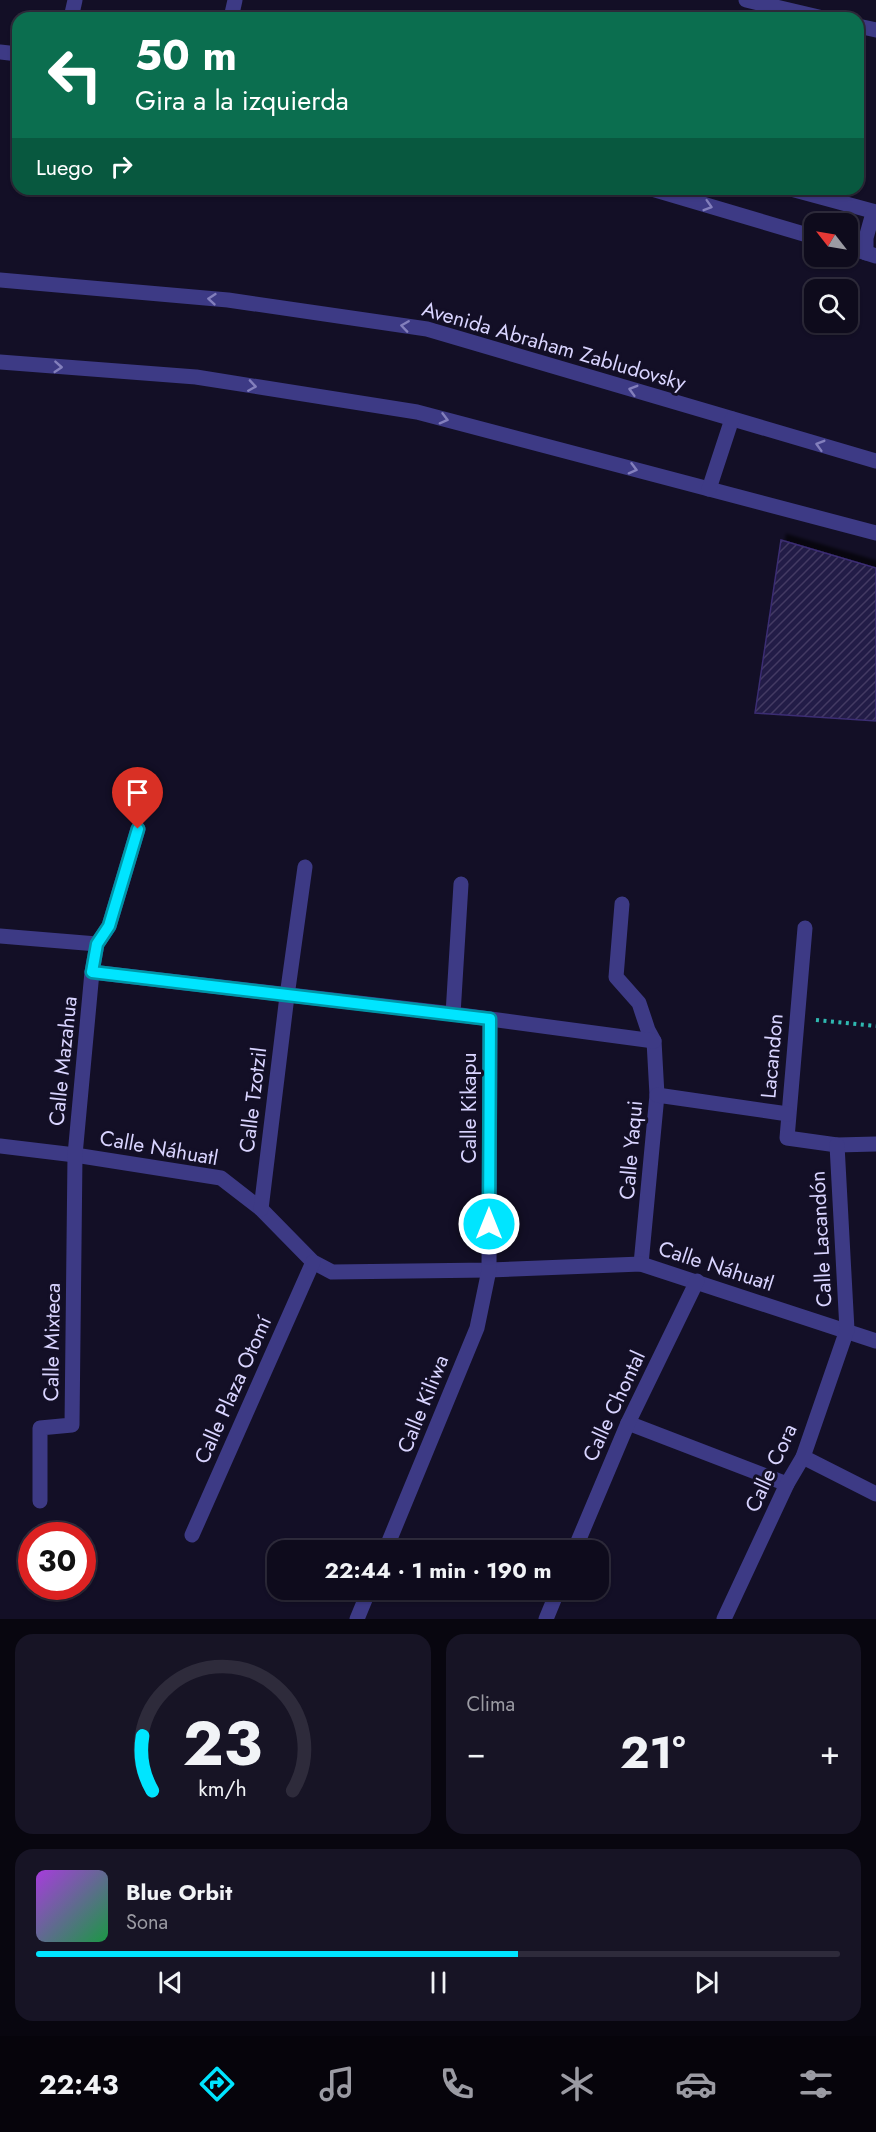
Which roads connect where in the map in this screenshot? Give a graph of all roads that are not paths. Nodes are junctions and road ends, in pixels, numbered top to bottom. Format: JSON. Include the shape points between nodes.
{"nodes":[{"id":1,"x":746,"y":0,"type":"edge"},
{"id":2,"x":797,"y":12,"type":"edge"},
{"id":3,"x":672,"y":195,"type":"edge"},
{"id":4,"x":813,"y":195,"type":"edge"},
{"id":5,"x":874,"y":212,"type":"edge"},
{"id":6,"x":804,"y":234,"type":"edge"},
{"id":7,"x":871,"y":254,"type":"edge"},
{"id":8,"x":0,"y":280,"type":"edge"},
{"id":9,"x":0,"y":362,"type":"edge"},
{"id":10,"x":732,"y":419,"type":"junction"},
{"id":11,"x":876,"y":461,"type":"edge"},
{"id":12,"x":709,"y":489,"type":"junction"},
{"id":13,"x":876,"y":533,"type":"edge"},
{"id":14,"x":138,"y":829,"type":"dead end"},
{"id":15,"x":305,"y":867,"type":"dead end"},
{"id":16,"x":461,"y":884,"type":"dead end"},
{"id":17,"x":622,"y":904,"type":"dead end"},
{"id":18,"x":805,"y":928,"type":"dead end"},
{"id":19,"x":0,"y":936,"type":"edge"},
{"id":20,"x":97,"y":944,"type":"junction"},
{"id":21,"x":92,"y":972,"type":"junction"},
{"id":22,"x":287,"y":996,"type":"junction"},
{"id":23,"x":453,"y":1014,"type":"junction"},
{"id":24,"x":490,"y":1019,"type":"junction"},
{"id":25,"x":654,"y":1041,"type":"junction"},
{"id":26,"x":657,"y":1095,"type":"junction"},
{"id":27,"x":788,"y":1114,"type":"junction"},
{"id":28,"x":876,"y":1143,"type":"edge"},
{"id":29,"x":837,"y":1145,"type":"junction"},
{"id":30,"x":0,"y":1146,"type":"edge"},
{"id":31,"x":75,"y":1155,"type":"junction"},
{"id":32,"x":261,"y":1209,"type":"junction"},
{"id":33,"x":313,"y":1263,"type":"junction"},
{"id":34,"x":641,"y":1264,"type":"junction"},
{"id":35,"x":489,"y":1270,"type":"junction"},
{"id":36,"x":697,"y":1281,"type":"junction"},
{"id":37,"x":847,"y":1330,"type":"junction"},
{"id":38,"x":876,"y":1341,"type":"edge"},
{"id":39,"x":628,"y":1423,"type":"junction"},
{"id":40,"x":803,"y":1457,"type":"junction"},
{"id":41,"x":787,"y":1484,"type":"junction"},
{"id":42,"x":876,"y":1494,"type":"edge"},
{"id":43,"x":40,"y":1501,"type":"dead end"},
{"id":44,"x":192,"y":1535,"type":"dead end"},
{"id":45,"x":390,"y":1540,"type":"edge"},
{"id":46,"x":579,"y":1540,"type":"edge"},
{"id":47,"x":365,"y":1600,"type":"edge"},
{"id":48,"x":554,"y":1600,"type":"edge"},
{"id":49,"x":357,"y":1619,"type":"edge"},
{"id":50,"x":546,"y":1619,"type":"edge"},
{"id":51,"x":724,"y":1619,"type":"edge"}],
"edges":[{"from":1,"to":2,"type":"street"},
{"from":3,"to":6,"type":"street","one_way":true},
{"from":4,"to":5,"type":"street"},
{"from":5,"to":7,"type":"street","via":[[866,238]]},
{"from":10,"to":8,"type":"street","name":"Avenida Abraham Zabludovsky","one_way":true,"via":[[427,329],[228,300]]},
{"from":9,"to":12,"type":"street","one_way":true,"via":[[196,378],[417,412]]},
{"from":11,"to":10,"type":"street","name":"Avenida Abraham Zabludovsky","one_way":true},
{"from":10,"to":12,"type":"street"},
{"from":12,"to":13,"type":"street"},
{"from":14,"to":20,"type":"street","name":"Calle Mazahua","via":[[109,926]]},
{"from":15,"to":22,"type":"street","name":"Calle Tzotzil"},
{"from":16,"to":23,"type":"street"},
{"from":17,"to":25,"type":"street","name":"Calle Yaqui","via":[[616,977],[639,1003]]},
{"from":18,"to":27,"type":"street","name":"Lacandon"},
{"from":19,"to":20,"type":"street"},
{"from":20,"to":21,"type":"street","name":"Calle Mazahua"},
{"from":21,"to":22,"type":"street"},
{"from":21,"to":31,"type":"street","name":"Calle Mazahua"},
{"from":22,"to":23,"type":"street"},
{"from":22,"to":32,"type":"street","name":"Calle Tzotzil"},
{"from":23,"to":24,"type":"street"},
{"from":24,"to":25,"type":"street"},
{"from":24,"to":35,"type":"street","name":"Calle Kikapu"},
{"from":25,"to":26,"type":"street","name":"Calle Yaqui"},
{"from":26,"to":27,"type":"street"},
{"from":26,"to":34,"type":"street","name":"Calle Yaqui"},
{"from":27,"to":29,"type":"street","name":"Lacandon","via":[[787,1138]]},
{"from":28,"to":29,"type":"street"},
{"from":29,"to":37,"type":"street","name":"Calle Lacandón"},
{"from":30,"to":31,"type":"street","name":"Calle Náhuatl"},
{"from":31,"to":32,"type":"street","name":"Calle Náhuatl","via":[[221,1178]]},
{"from":31,"to":43,"type":"street","name":"Calle Mixteca","via":[[72,1425],[40,1428]]},
{"from":32,"to":33,"type":"street","name":"Calle Náhuatl"},
{"from":33,"to":35,"type":"street","name":"Calle Náhuatl","via":[[332,1272]]},
{"from":33,"to":44,"type":"street","name":"Calle Plaza Otomí"},
{"from":34,"to":35,"type":"street","name":"Calle Náhuatl"},
{"from":34,"to":36,"type":"street","name":"Calle Náhuatl"},
{"from":35,"to":45,"type":"street","name":"Calle Kiliwa","via":[[477,1328]]},
{"from":36,"to":37,"type":"street","name":"Calle Náhuatl"},
{"from":36,"to":39,"type":"street","name":"Calle Chontal"},
{"from":37,"to":38,"type":"street","name":"Calle Náhuatl"},
{"from":37,"to":40,"type":"street","name":"Calle Cora"},
{"from":39,"to":41,"type":"street"},
{"from":39,"to":46,"type":"street","name":"Calle Chontal"},
{"from":40,"to":41,"type":"street","name":"Calle Cora"},
{"from":40,"to":42,"type":"street"},
{"from":41,"to":51,"type":"street","name":"Calle Cora"},
{"from":47,"to":49,"type":"street"},
{"from":48,"to":50,"type":"street"}]}
